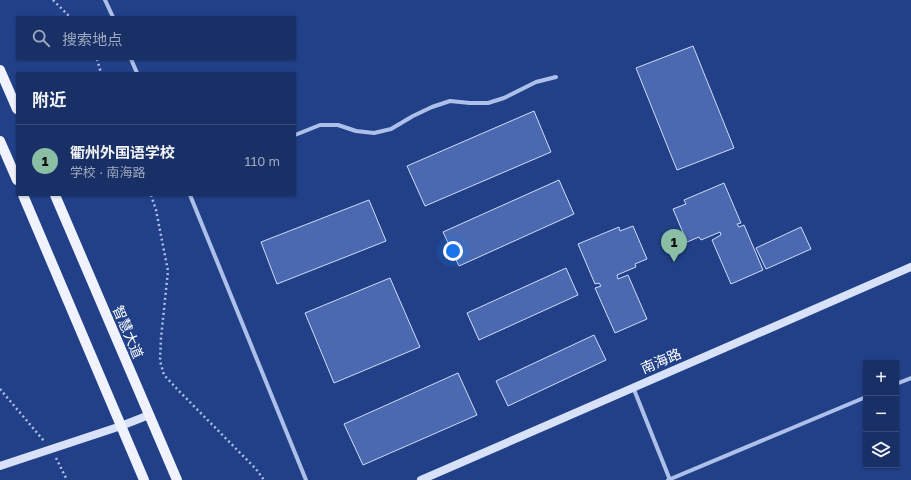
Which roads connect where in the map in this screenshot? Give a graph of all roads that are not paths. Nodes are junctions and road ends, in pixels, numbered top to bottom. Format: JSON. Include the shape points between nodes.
{"nodes":[{"id":1,"x":105,"y":0,"type":"edge"},
{"id":2,"x":112,"y":16,"type":"edge"},
{"id":3,"x":131,"y":60,"type":"edge"},
{"id":4,"x":0,"y":70,"type":"edge"},
{"id":5,"x":137,"y":72,"type":"edge"},
{"id":6,"x":556,"y":77,"type":"dead end"},
{"id":7,"x":16,"y":107,"type":"edge"},
{"id":8,"x":296,"y":135,"type":"edge"},
{"id":9,"x":0,"y":141,"type":"edge"},
{"id":10,"x":16,"y":178,"type":"edge"},
{"id":11,"x":23,"y":196,"type":"edge"},
{"id":12,"x":55,"y":196,"type":"edge"},
{"id":13,"x":190,"y":196,"type":"edge"},
{"id":14,"x":911,"y":267,"type":"edge"},
{"id":15,"x":911,"y":378,"type":"edge"},
{"id":16,"x":899,"y":383,"type":"edge"},
{"id":17,"x":634,"y":387,"type":"junction"},
{"id":18,"x":863,"y":398,"type":"edge"},
{"id":19,"x":149,"y":415,"type":"junction"},
{"id":20,"x":121,"y":426,"type":"junction"},
{"id":21,"x":0,"y":466,"type":"edge"},
{"id":22,"x":144,"y":480,"type":"edge"},
{"id":23,"x":177,"y":480,"type":"edge"},
{"id":24,"x":306,"y":480,"type":"edge"},
{"id":25,"x":421,"y":480,"type":"edge"},
{"id":26,"x":669,"y":480,"type":"edge"}],
"edges":[{"from":1,"to":2,"type":"street"},
{"from":3,"to":5,"type":"street"},
{"from":4,"to":7,"type":"main road"},
{"from":6,"to":8,"type":"street","via":[[536,82],[488,103],[450,101],[413,116],[391,129],[374,133],[338,125],[320,125]]},
{"from":9,"to":10,"type":"main road"},
{"from":11,"to":20,"type":"main road"},
{"from":12,"to":19,"type":"main road","name":"智慧大道"},
{"from":13,"to":24,"type":"street"},
{"from":14,"to":17,"type":"street","name":"南海路"},
{"from":15,"to":16,"type":"street"},
{"from":17,"to":25,"type":"street","name":"南海路"},
{"from":17,"to":26,"type":"street"},
{"from":18,"to":26,"type":"street"},
{"from":19,"to":20,"type":"street"},
{"from":19,"to":23,"type":"main road","name":"智慧大道"},
{"from":20,"to":21,"type":"street"},
{"from":20,"to":22,"type":"main road"}]}
